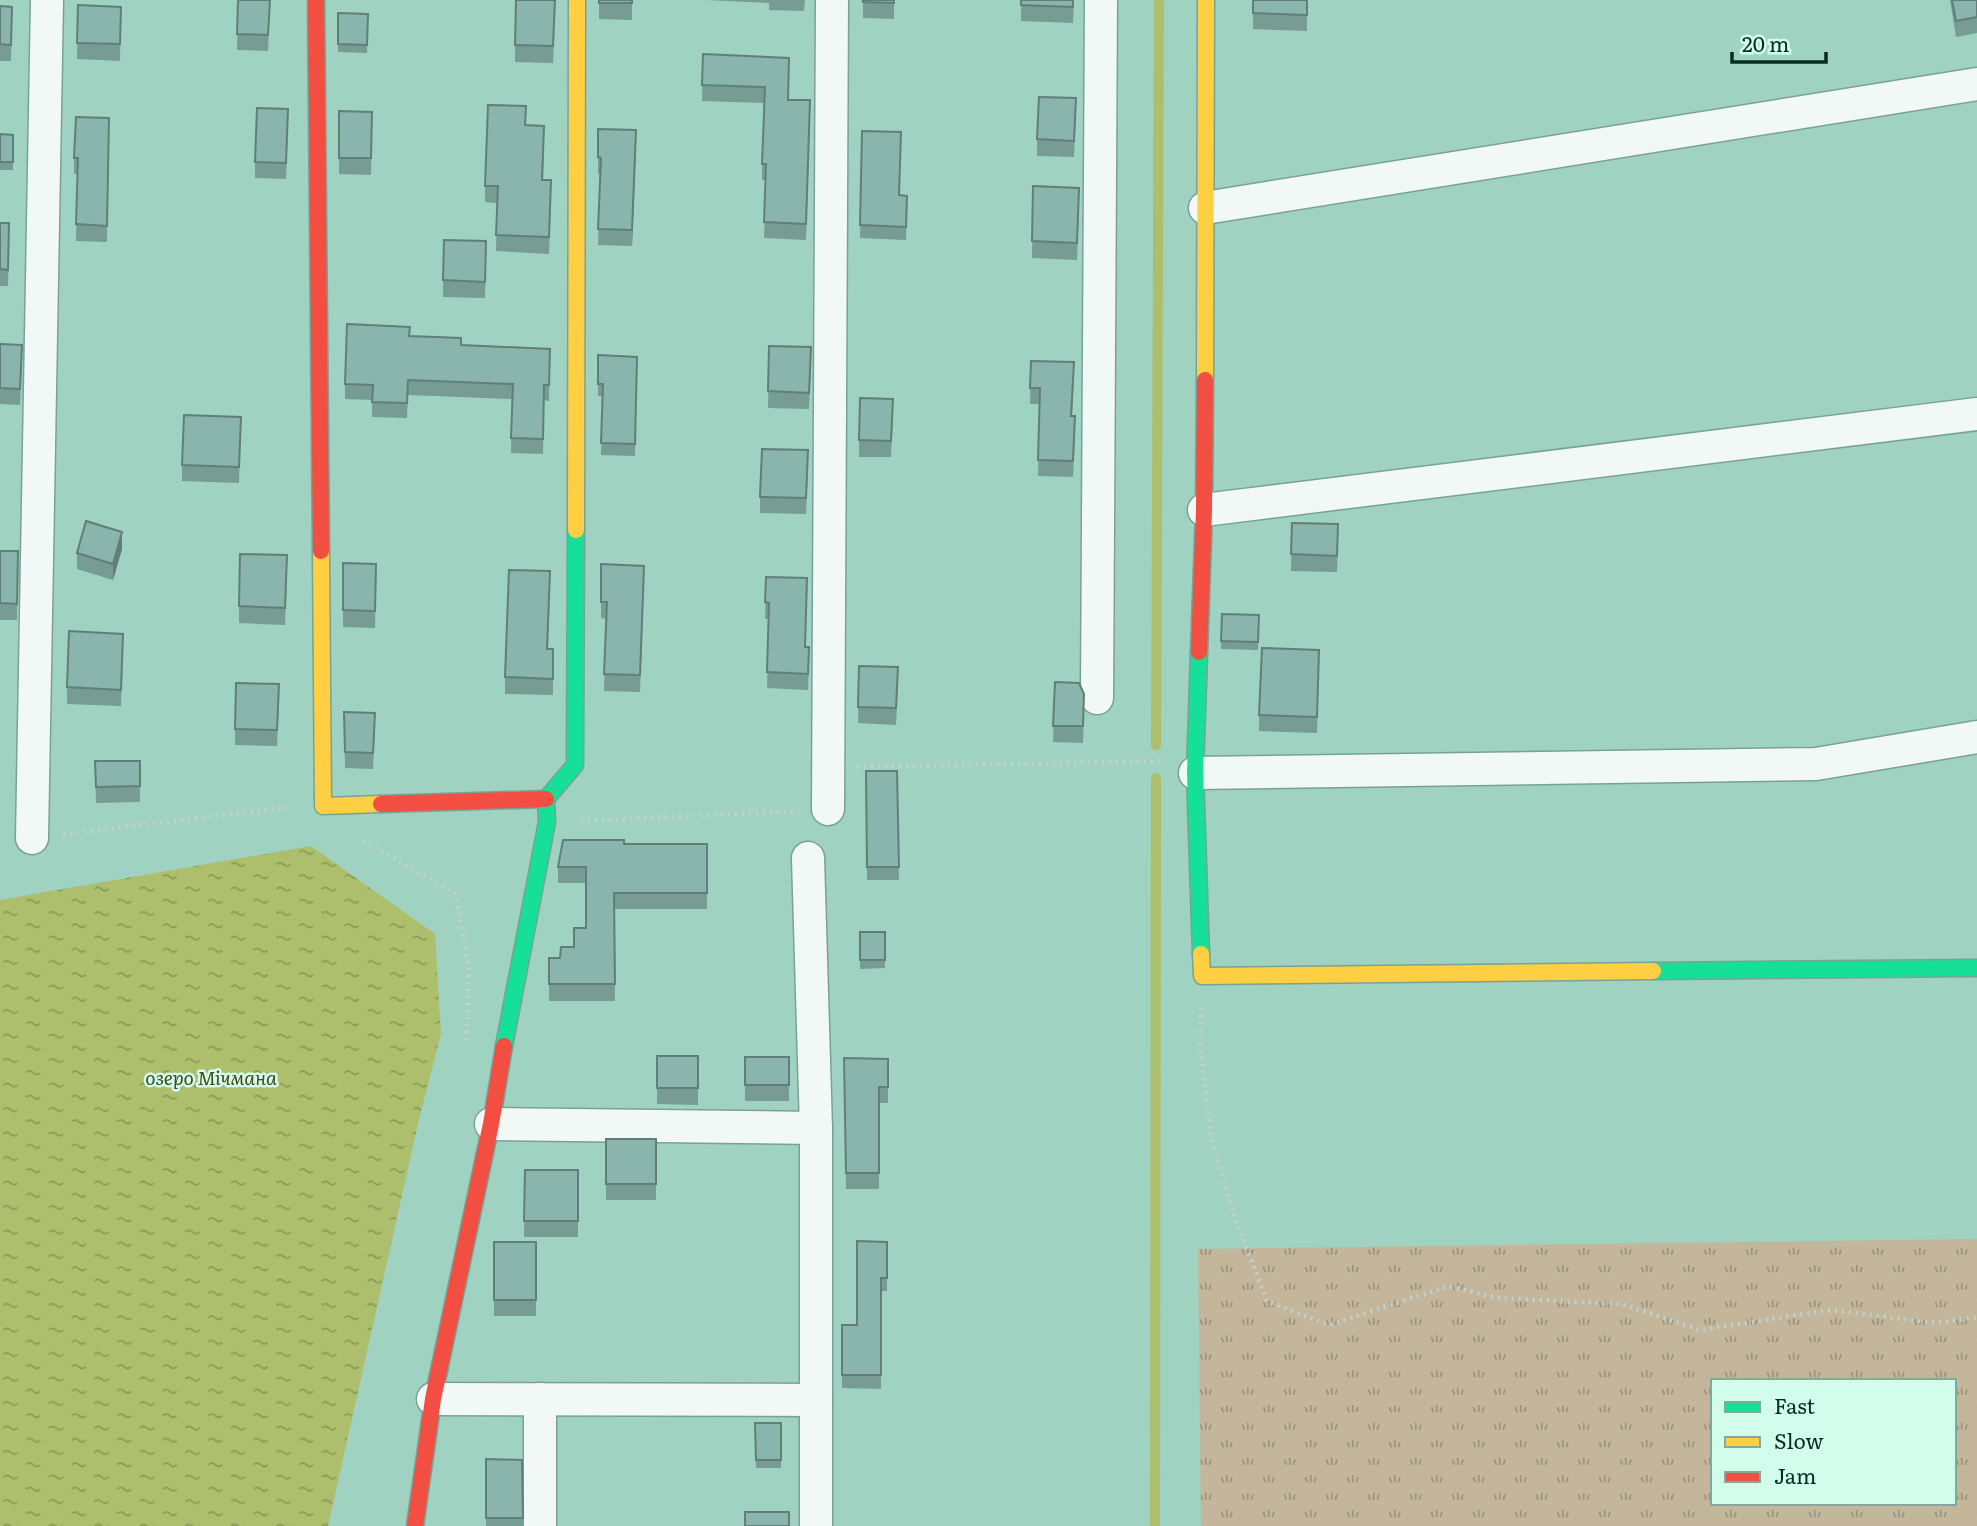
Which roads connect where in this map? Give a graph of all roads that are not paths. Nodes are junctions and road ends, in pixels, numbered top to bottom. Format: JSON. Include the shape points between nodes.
{"nodes":[{"id":1,"x":47,"y":0,"type":"edge"},
{"id":2,"x":316,"y":0,"type":"edge"},
{"id":3,"x":577,"y":0,"type":"edge"},
{"id":4,"x":832,"y":0,"type":"edge"},
{"id":5,"x":1101,"y":0,"type":"edge"},
{"id":6,"x":1206,"y":0,"type":"edge"},
{"id":7,"x":1977,"y":84,"type":"edge"},
{"id":8,"x":1205,"y":208,"type":"junction"},
{"id":9,"x":1977,"y":414,"type":"edge"},
{"id":10,"x":1204,"y":510,"type":"junction"},
{"id":11,"x":1097,"y":698,"type":"dead end"},
{"id":12,"x":1977,"y":737,"type":"edge"},
{"id":13,"x":1195,"y":766,"type":"junction"},
{"id":14,"x":546,"y":799,"type":"junction"},
{"id":15,"x":828,"y":809,"type":"road end"},
{"id":16,"x":33,"y":838,"type":"road end"},
{"id":17,"x":808,"y":858,"type":"dead end"},
{"id":18,"x":1977,"y":968,"type":"edge"},
{"id":19,"x":491,"y":1124,"type":"junction"},
{"id":20,"x":816,"y":1128,"type":"junction"},
{"id":21,"x":433,"y":1399,"type":"junction"},
{"id":22,"x":540,"y":1399,"type":"junction"},
{"id":23,"x":816,"y":1400,"type":"junction"},
{"id":24,"x":415,"y":1526,"type":"edge"},
{"id":25,"x":540,"y":1526,"type":"edge"},
{"id":26,"x":816,"y":1526,"type":"edge"}],
"edges":[{"from":1,"to":16,"type":"street"},
{"from":2,"to":14,"type":"street","via":[[323,806]]},
{"from":3,"to":14,"type":"street","via":[[575,765]]},
{"from":4,"to":15,"type":"street"},
{"from":5,"to":11,"type":"street"},
{"from":6,"to":8,"type":"street"},
{"from":7,"to":8,"type":"street"},
{"from":8,"to":10,"type":"street"},
{"from":9,"to":10,"type":"street"},
{"from":10,"to":13,"type":"street"},
{"from":12,"to":13,"type":"street","via":[[1816,765]]},
{"from":13,"to":18,"type":"street","via":[[1202,976]]},
{"from":14,"to":19,"type":"street","via":[[547,822]]},
{"from":17,"to":20,"type":"street"},
{"from":19,"to":20,"type":"street"},
{"from":19,"to":21,"type":"street"},
{"from":20,"to":23,"type":"street"},
{"from":21,"to":22,"type":"street"},
{"from":21,"to":24,"type":"street"},
{"from":22,"to":23,"type":"street"},
{"from":22,"to":25,"type":"street"},
{"from":23,"to":26,"type":"street"}]}
